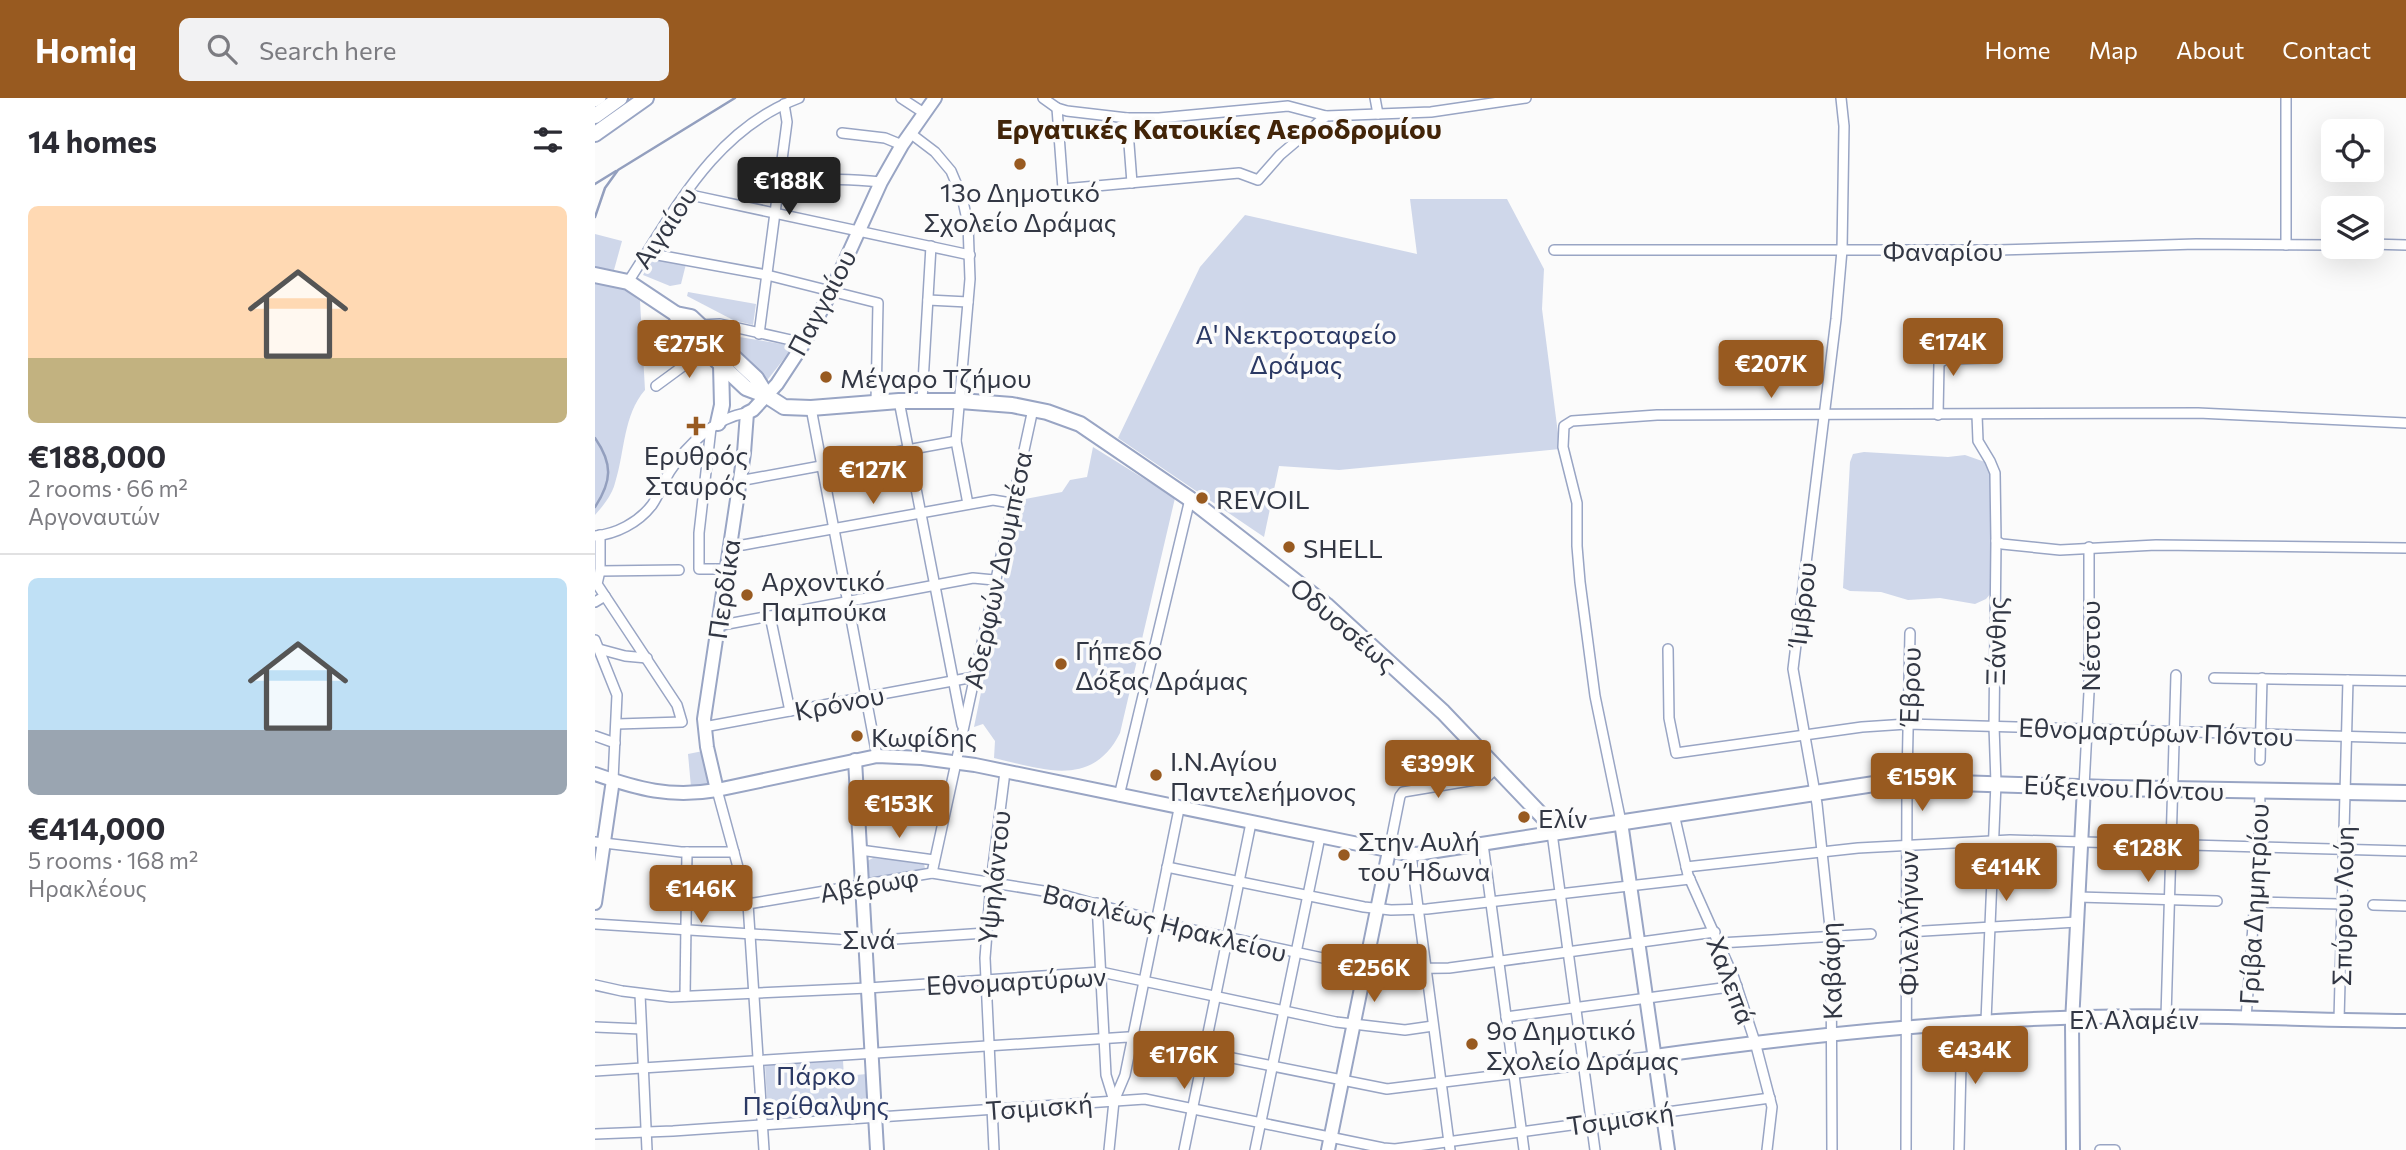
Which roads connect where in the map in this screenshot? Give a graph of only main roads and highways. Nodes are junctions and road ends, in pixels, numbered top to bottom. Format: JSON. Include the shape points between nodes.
{"nodes":[{"id":1,"x":620,"y":98,"type":"edge"},
{"id":2,"x":646,"y":98,"type":"edge"},
{"id":3,"x":595,"y":116,"type":"edge"},
{"id":4,"x":595,"y":134,"type":"edge"},
{"id":5,"x":595,"y":275,"type":"edge"},
{"id":6,"x":676,"y":314,"type":"junction"},
{"id":7,"x":721,"y":365,"type":"junction"},
{"id":8,"x":767,"y":396,"type":"junction"},
{"id":9,"x":715,"y":426,"type":"road end"},
{"id":10,"x":2406,"y":793,"type":"edge"},
{"id":11,"x":1552,"y":833,"type":"joint"}],
"edges":[{"from":1,"to":3,"type":"main road"},
{"from":2,"to":4,"type":"main road"},
{"from":5,"to":6,"type":"main road","via":[[628,282]]},
{"from":6,"to":7,"type":"main road","name":"Οδυσσέως","via":[[681,327]]},
{"from":6,"to":8,"type":"main road","via":[[691,317],[700,325],[756,378]]},
{"from":7,"to":8,"type":"main road","name":"Οδυσσέως","via":[[746,388]]},
{"from":7,"to":9,"type":"main road","via":[[722,405]]},
{"from":8,"to":11,"type":"main road","name":"Οδυσσέως","via":[[784,407],[960,401],[1064,417],[1190,499],[1326,605],[1497,767],[1546,820]]},
{"from":10,"to":11,"type":"main road","name":"Εύξεινου Πόντου","via":[[1907,780]]}]}
